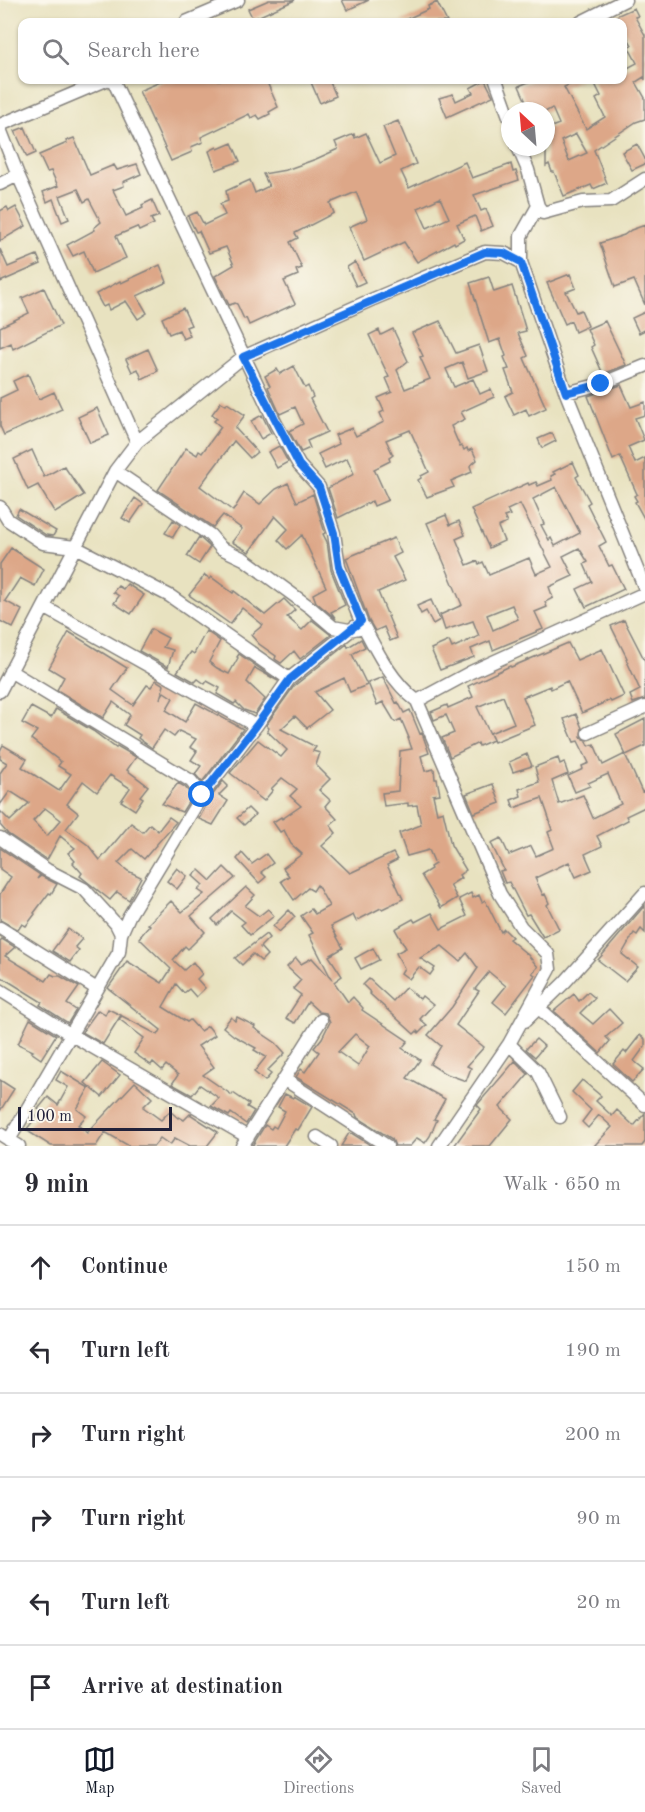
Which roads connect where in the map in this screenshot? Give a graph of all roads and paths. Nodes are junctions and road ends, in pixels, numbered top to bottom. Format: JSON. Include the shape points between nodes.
{"nodes":[{"id":1,"x":238,"y":0,"type":"edge"},
{"id":2,"x":625,"y":0,"type":"edge"},
{"id":3,"x":195,"y":18,"type":"edge"},
{"id":4,"x":589,"y":18,"type":"edge"},
{"id":5,"x":97,"y":84,"type":"edge"},
{"id":6,"x":115,"y":84,"type":"edge"},
{"id":7,"x":497,"y":84,"type":"edge"},
{"id":8,"x":504,"y":102,"type":"edge"},
{"id":9,"x":0,"y":127,"type":"edge"},
{"id":10,"x":522,"y":156,"type":"edge"},
{"id":11,"x":18,"y":175,"type":"junction"},
{"id":12,"x":645,"y":178,"type":"edge"},
{"id":13,"x":0,"y":184,"type":"edge"},
{"id":14,"x":538,"y":206,"type":"junction"},
{"id":15,"x":521,"y":262,"type":"junction"},
{"id":16,"x":243,"y":357,"type":"junction"},
{"id":17,"x":645,"y":366,"type":"edge"},
{"id":18,"x":566,"y":393,"type":"junction"},
{"id":19,"x":136,"y":442,"type":"junction"},
{"id":20,"x":115,"y":471,"type":"junction"},
{"id":21,"x":0,"y":507,"type":"edge"},
{"id":22,"x":75,"y":547,"type":"junction"},
{"id":23,"x":645,"y":589,"type":"edge"},
{"id":24,"x":645,"y":593,"type":"edge"},
{"id":25,"x":44,"y":607,"type":"junction"},
{"id":26,"x":349,"y":630,"type":"junction"},
{"id":27,"x":10,"y":671,"type":"junction"},
{"id":28,"x":290,"y":679,"type":"junction"},
{"id":29,"x":0,"y":691,"type":"edge"},
{"id":30,"x":417,"y":701,"type":"junction"},
{"id":31,"x":645,"y":707,"type":"edge"},
{"id":32,"x":256,"y":726,"type":"junction"},
{"id":33,"x":588,"y":733,"type":"dead end"},
{"id":34,"x":202,"y":795,"type":"junction"},
{"id":35,"x":0,"y":838,"type":"edge"},
{"id":36,"x":645,"y":893,"type":"edge"},
{"id":37,"x":0,"y":928,"type":"edge"},
{"id":38,"x":121,"y":934,"type":"junction"},
{"id":39,"x":97,"y":989,"type":"junction"},
{"id":40,"x":0,"y":990,"type":"edge"},
{"id":41,"x":539,"y":1008,"type":"junction"},
{"id":42,"x":321,"y":1020,"type":"dead end"},
{"id":43,"x":520,"y":1026,"type":"junction"},
{"id":44,"x":70,"y":1034,"type":"junction"},
{"id":45,"x":509,"y":1044,"type":"junction"},
{"id":46,"x":284,"y":1079,"type":"junction"},
{"id":47,"x":645,"y":1106,"type":"edge"},
{"id":48,"x":560,"y":1117,"type":"dead end"},
{"id":49,"x":317,"y":1137,"type":"dead end"},
{"id":50,"x":9,"y":1140,"type":"edge"},
{"id":51,"x":245,"y":1141,"type":"edge"},
{"id":52,"x":331,"y":1146,"type":"edge"},
{"id":53,"x":387,"y":1146,"type":"edge"},
{"id":54,"x":439,"y":1146,"type":"edge"}],
"edges":[{"from":1,"to":3,"type":"street"},
{"from":2,"to":4,"type":"street"},
{"from":5,"to":9,"type":"street"},
{"from":6,"to":16,"type":"street"},
{"from":7,"to":8,"type":"street"},
{"from":9,"to":11,"type":"street"},
{"from":10,"to":14,"type":"street"},
{"from":11,"to":13,"type":"street"},
{"from":11,"to":19,"type":"street"},
{"from":12,"to":14,"type":"street","via":[[611,201],[584,202],[543,213]]},
{"from":14,"to":15,"type":"street","via":[[521,236]]},
{"from":15,"to":16,"type":"street","via":[[504,253],[485,252]]},
{"from":15,"to":18,"type":"street"},
{"from":16,"to":19,"type":"street"},
{"from":16,"to":26,"type":"street","via":[[299,465],[319,487],[334,533],[339,567],[361,621]]},
{"from":17,"to":18,"type":"street"},
{"from":18,"to":23,"type":"street"},
{"from":19,"to":20,"type":"street"},
{"from":20,"to":22,"type":"street"},
{"from":20,"to":26,"type":"street","via":[[210,535],[221,548],[244,558],[333,627]]},
{"from":21,"to":22,"type":"street","via":[[8,520],[43,543]]},
{"from":22,"to":25,"type":"street"},
{"from":22,"to":28,"type":"street","via":[[170,596]]},
{"from":24,"to":30,"type":"street","via":[[471,672]]},
{"from":25,"to":27,"type":"street"},
{"from":25,"to":32,"type":"street"},
{"from":26,"to":28,"type":"street"},
{"from":26,"to":30,"type":"street","via":[[364,627],[403,690]]},
{"from":27,"to":29,"type":"street"},
{"from":27,"to":34,"type":"street","via":[[191,781]]},
{"from":28,"to":32,"type":"street"},
{"from":30,"to":43,"type":"street","via":[[500,894],[520,927],[548,954],[550,969]]},
{"from":31,"to":33,"type":"street"},
{"from":32,"to":34,"type":"street"},
{"from":34,"to":38,"type":"street"},
{"from":35,"to":38,"type":"street","via":[[84,890]]},
{"from":36,"to":41,"type":"street"},
{"from":37,"to":39,"type":"street"},
{"from":38,"to":39,"type":"street","via":[[119,952]]},
{"from":39,"to":44,"type":"street"},
{"from":40,"to":44,"type":"street"},
{"from":41,"to":43,"type":"street"},
{"from":41,"to":47,"type":"street"},
{"from":42,"to":46,"type":"street"},
{"from":43,"to":45,"type":"street"},
{"from":44,"to":50,"type":"street"},
{"from":44,"to":51,"type":"street"},
{"from":45,"to":48,"type":"street","via":[[538,1072]]},
{"from":45,"to":54,"type":"street"},
{"from":46,"to":51,"type":"street"},
{"from":46,"to":53,"type":"street"},
{"from":49,"to":52,"type":"street"}]}
